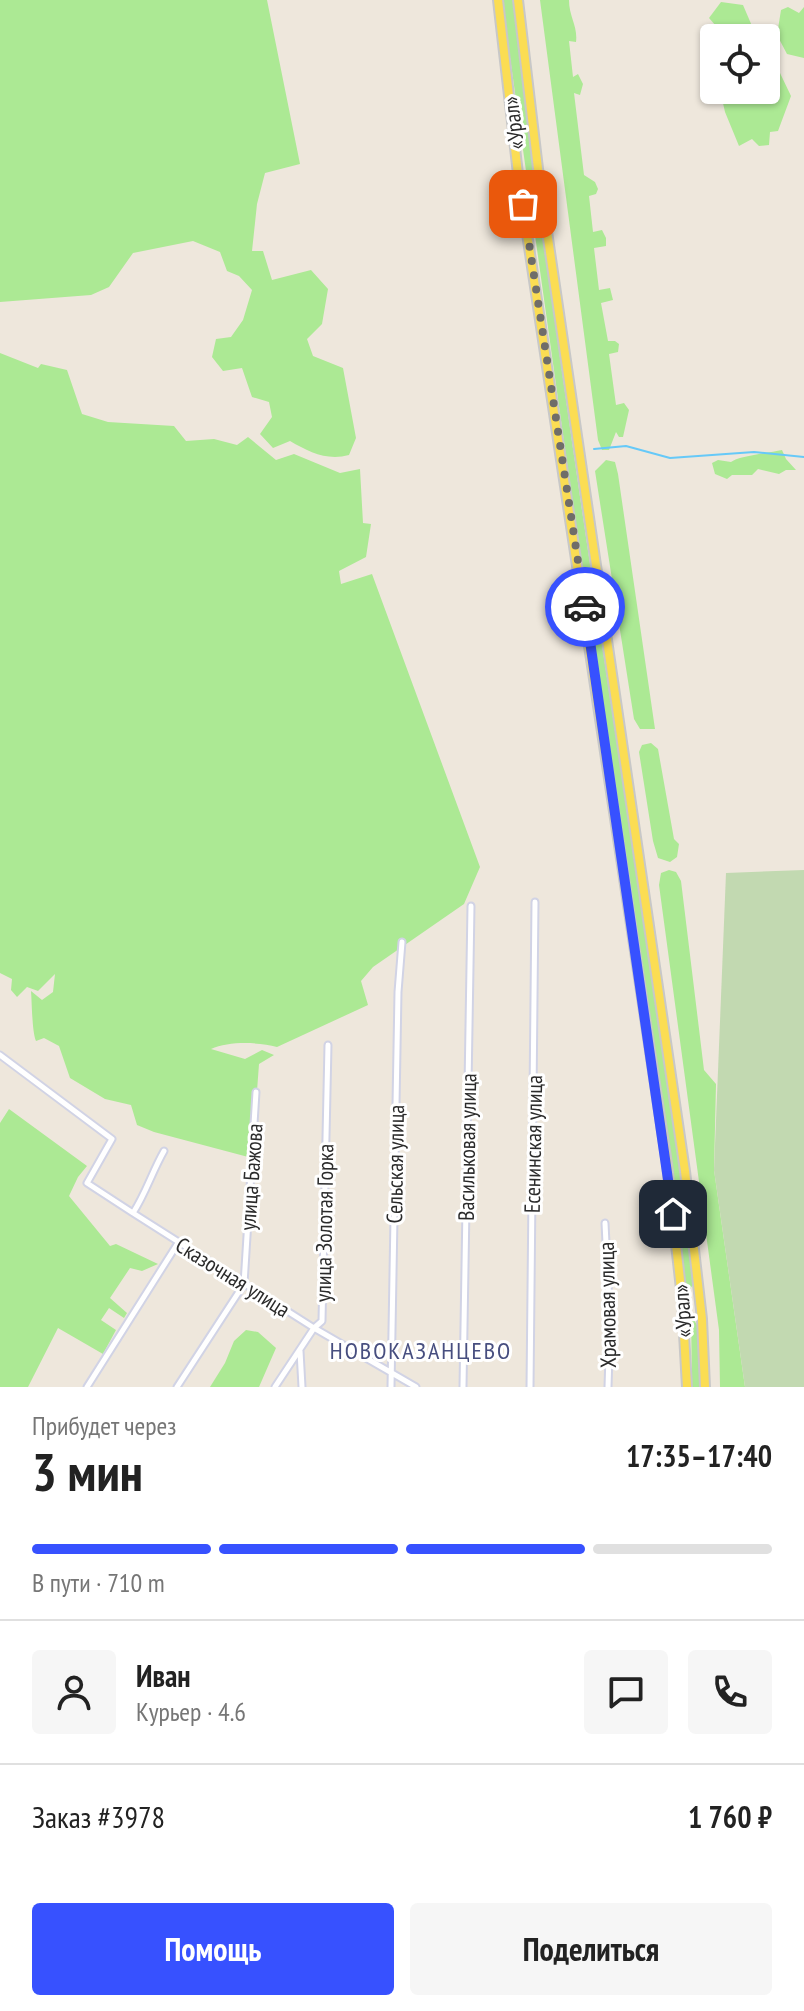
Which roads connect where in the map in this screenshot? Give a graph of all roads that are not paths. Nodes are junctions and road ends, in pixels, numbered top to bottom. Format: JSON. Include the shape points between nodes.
{"nodes":[{"id":1,"x":498,"y":0,"type":"edge"},
{"id":2,"x":518,"y":0,"type":"edge"},
{"id":3,"x":535,"y":902,"type":"dead end"},
{"id":4,"x":471,"y":906,"type":"dead end"},
{"id":5,"x":402,"y":942,"type":"dead end"},
{"id":6,"x":328,"y":1045,"type":"dead end"},
{"id":7,"x":0,"y":1055,"type":"edge"},
{"id":8,"x":256,"y":1092,"type":"dead end"},
{"id":9,"x":164,"y":1151,"type":"dead end"},
{"id":10,"x":133,"y":1213,"type":"junction"},
{"id":11,"x":605,"y":1223,"type":"dead end"},
{"id":12,"x":178,"y":1243,"type":"junction"},
{"id":13,"x":244,"y":1284,"type":"junction"},
{"id":14,"x":682,"y":1298,"type":"junction"},
{"id":15,"x":314,"y":1328,"type":"junction"},
{"id":16,"x":300,"y":1350,"type":"junction"},
{"id":17,"x":704,"y":1357,"type":"junction"},
{"id":18,"x":392,"y":1375,"type":"junction"},
{"id":19,"x":87,"y":1387,"type":"edge"},
{"id":20,"x":177,"y":1387,"type":"edge"},
{"id":21,"x":275,"y":1387,"type":"edge"},
{"id":22,"x":302,"y":1387,"type":"edge"},
{"id":23,"x":391,"y":1387,"type":"edge"},
{"id":24,"x":416,"y":1387,"type":"edge"},
{"id":25,"x":463,"y":1387,"type":"edge"},
{"id":26,"x":530,"y":1387,"type":"edge"},
{"id":27,"x":608,"y":1387,"type":"edge"},
{"id":28,"x":687,"y":1387,"type":"edge"},
{"id":29,"x":705,"y":1387,"type":"edge"}],
"edges":[{"from":1,"to":14,"type":"main road","name":"«Урал»","via":[[518,174],[665,1148]]},
{"from":2,"to":17,"type":"main road","name":"«Урал»","via":[[539,177],[685,1171]]},
{"from":3,"to":26,"type":"street","name":"Есенинская улица"},
{"from":4,"to":25,"type":"street","name":"Васильковая улица"},
{"from":5,"to":18,"type":"street","name":"Сельская улица"},
{"from":6,"to":15,"type":"street","name":"улица Золотая Горка","via":[[324,1288],[322,1321]]},
{"from":7,"to":10,"type":"street","name":"Сказочная улица","via":[[112,1139],[87,1183]]},
{"from":8,"to":13,"type":"street","name":"улица Бажова"},
{"from":9,"to":10,"type":"street"},
{"from":10,"to":12,"type":"street","name":"Сказочная улица"},
{"from":11,"to":27,"type":"street","name":"Храмовая улица"},
{"from":12,"to":13,"type":"street","name":"Сказочная улица"},
{"from":12,"to":19,"type":"street"},
{"from":13,"to":15,"type":"street","name":"Сказочная улица"},
{"from":13,"to":20,"type":"street","name":"улица Бажова"},
{"from":14,"to":17,"type":"main road","via":[[686,1292],[695,1295]]},
{"from":14,"to":28,"type":"main road","name":"«Урал»"},
{"from":15,"to":16,"type":"street","name":"улица Золотая Горка"},
{"from":15,"to":18,"type":"street","name":"Сказочная улица"},
{"from":16,"to":21,"type":"street","name":"улица Золотая Горка"},
{"from":16,"to":22,"type":"street"},
{"from":17,"to":29,"type":"main road","name":"«Урал»"},
{"from":18,"to":23,"type":"street","name":"Сельская улица"},
{"from":18,"to":24,"type":"street","name":"Сказочная улица"}]}
